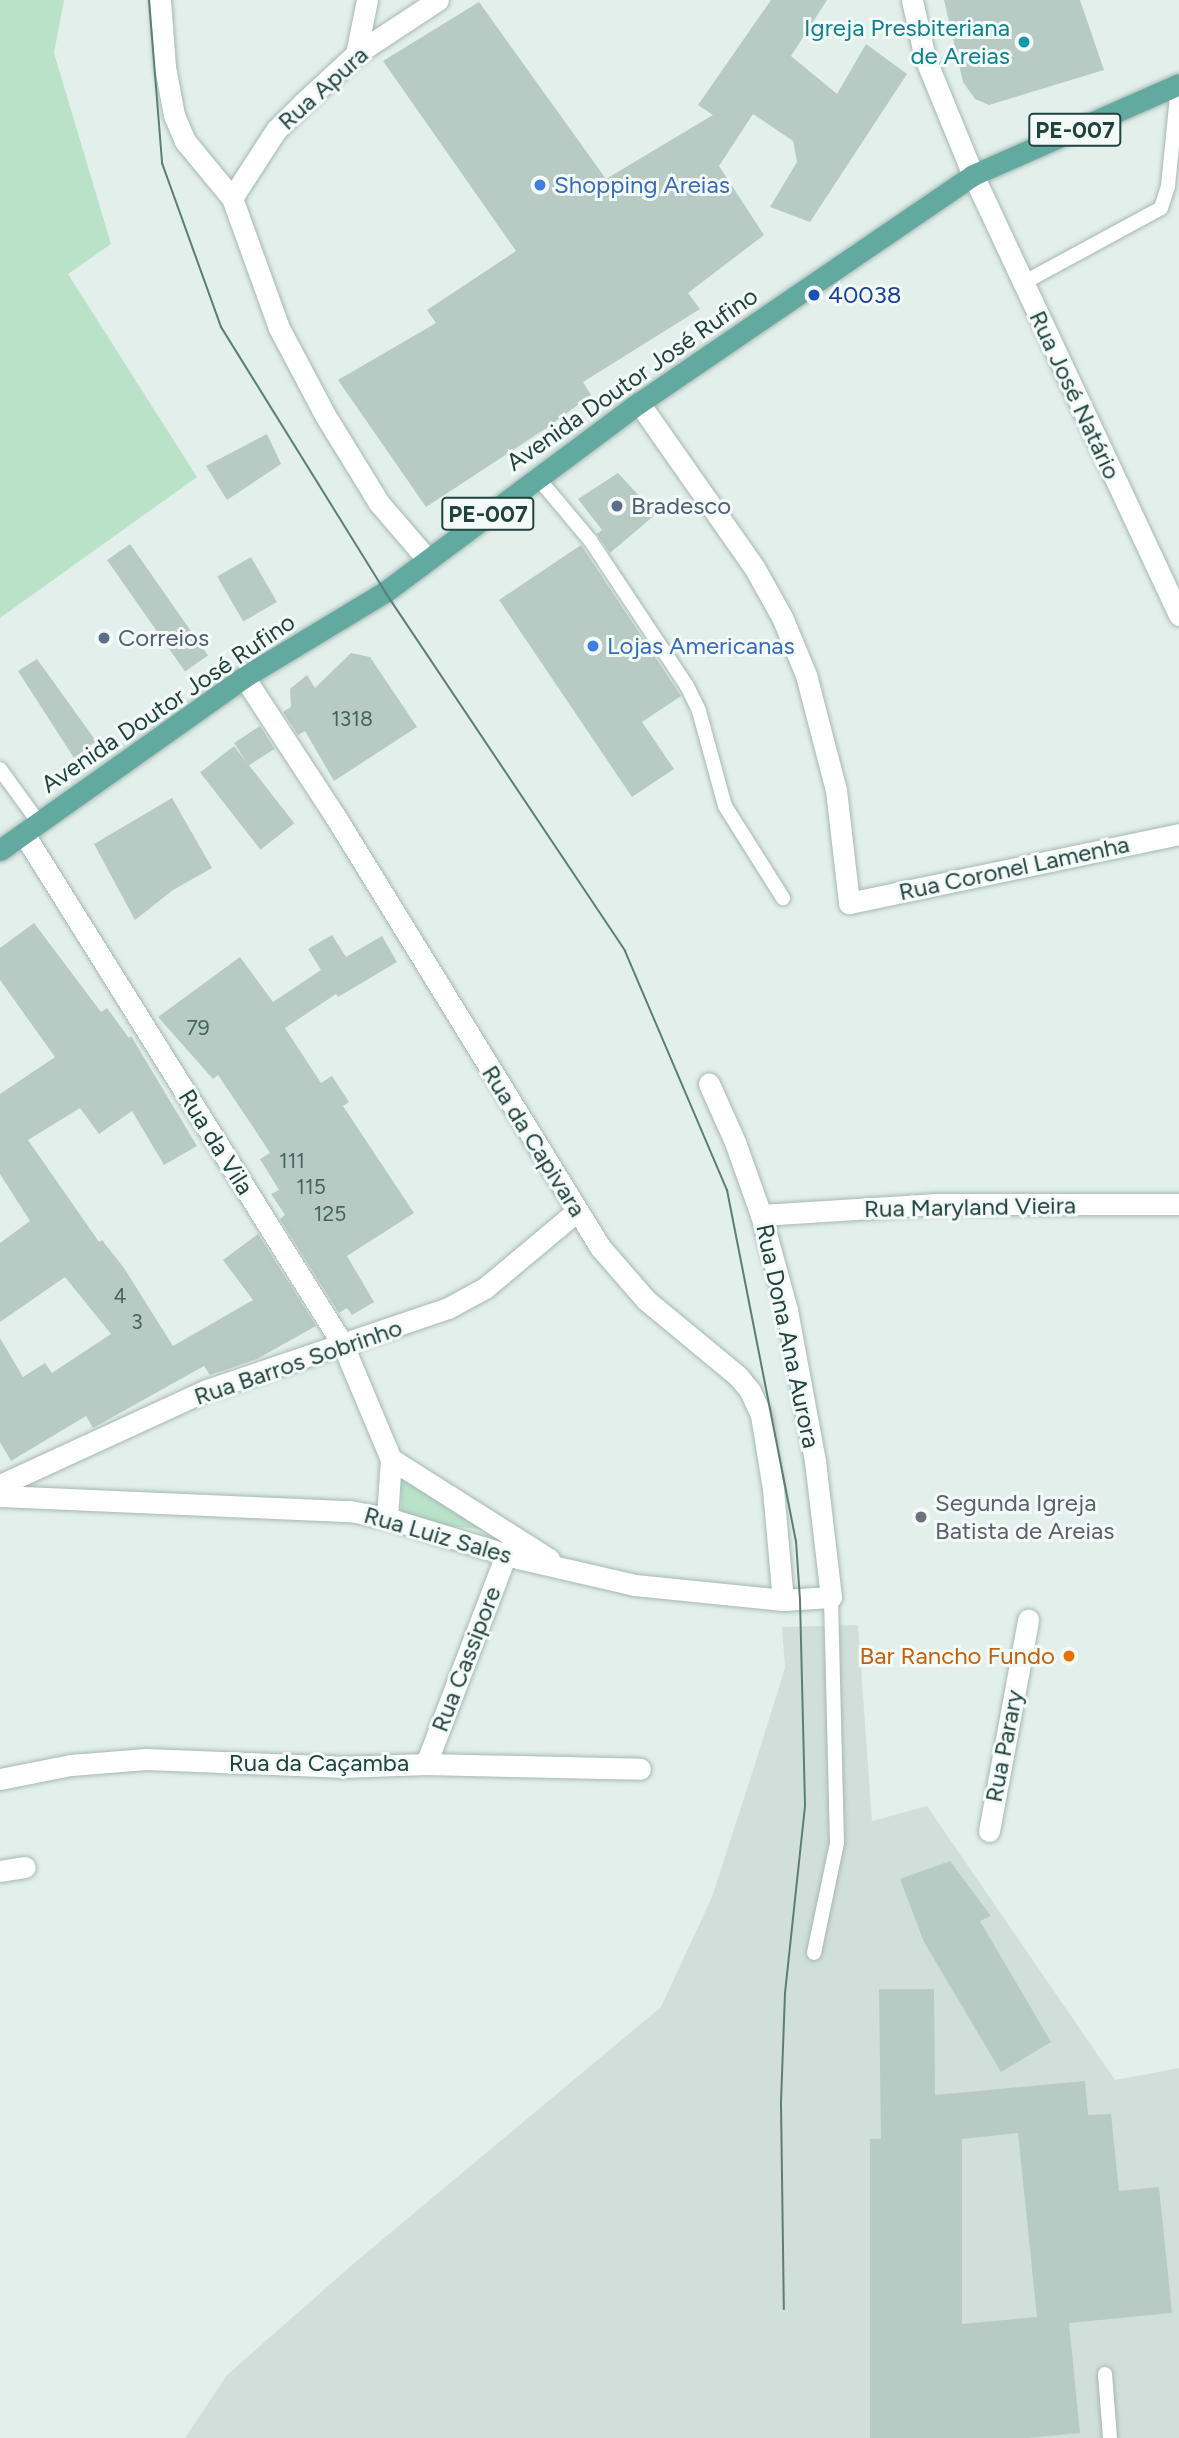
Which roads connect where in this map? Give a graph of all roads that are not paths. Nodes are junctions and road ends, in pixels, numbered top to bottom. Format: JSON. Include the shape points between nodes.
{"nodes":[{"id":1,"x":160,"y":0,"type":"edge"},
{"id":2,"x":367,"y":0,"type":"edge"},
{"id":3,"x":438,"y":0,"type":"edge"},
{"id":4,"x":912,"y":0,"type":"edge"},
{"id":5,"x":356,"y":54,"type":"junction"},
{"id":6,"x":1179,"y":83,"type":"edge"},
{"id":7,"x":973,"y":175,"type":"junction"},
{"id":8,"x":232,"y":198,"type":"junction"},
{"id":9,"x":1023,"y":283,"type":"junction"},
{"id":10,"x":639,"y":403,"type":"junction"},
{"id":11,"x":538,"y":478,"type":"junction"},
{"id":12,"x":427,"y":559,"type":"junction"},
{"id":13,"x":1179,"y":615,"type":"edge"},
{"id":14,"x":244,"y":677,"type":"junction"},
{"id":15,"x":0,"y":769,"type":"edge"},
{"id":16,"x":32,"y":829,"type":"junction"},
{"id":17,"x":1179,"y":834,"type":"edge"},
{"id":18,"x":0,"y":850,"type":"edge"},
{"id":19,"x":783,"y":898,"type":"dead end"},
{"id":20,"x":709,"y":1084,"type":"dead end"},
{"id":21,"x":1179,"y":1204,"type":"edge"},
{"id":22,"x":577,"y":1210,"type":"junction"},
{"id":23,"x":761,"y":1215,"type":"junction"},
{"id":24,"x":343,"y":1345,"type":"junction"},
{"id":25,"x":391,"y":1459,"type":"junction"},
{"id":26,"x":0,"y":1485,"type":"edge"},
{"id":27,"x":0,"y":1496,"type":"edge"},
{"id":28,"x":387,"y":1518,"type":"junction"},
{"id":29,"x":506,"y":1554,"type":"junction"},
{"id":30,"x":566,"y":1570,"type":"junction"},
{"id":31,"x":831,"y":1597,"type":"junction"},
{"id":32,"x":783,"y":1600,"type":"junction"},
{"id":33,"x":1028,"y":1620,"type":"dead end"},
{"id":34,"x":426,"y":1764,"type":"junction"},
{"id":35,"x":640,"y":1769,"type":"dead end"},
{"id":36,"x":0,"y":1779,"type":"edge"},
{"id":37,"x":989,"y":1831,"type":"dead end"},
{"id":38,"x":25,"y":1867,"type":"dead end"},
{"id":39,"x":0,"y":1871,"type":"edge"},
{"id":40,"x":814,"y":1953,"type":"dead end"},
{"id":41,"x":1105,"y":2374,"type":"dead end"},
{"id":42,"x":1110,"y":2438,"type":"edge"}],
"edges":[{"from":1,"to":8,"type":"street","via":[[174,115],[185,141]]},
{"from":2,"to":5,"type":"street"},
{"from":3,"to":5,"type":"street","name":"Rua Apura"},
{"from":4,"to":7,"type":"street","name":"Rua José Natário","via":[[925,58]]},
{"from":5,"to":8,"type":"street","name":"Rua Apura","via":[[275,130]]},
{"from":6,"to":7,"type":"main road","name":"Avenida Doutor José Rufino","number":"PE-007"},
{"from":6,"to":9,"type":"lane","via":[[1168,186],[1161,208]]},
{"from":7,"to":9,"type":"street","name":"Rua José Natário"},
{"from":7,"to":10,"type":"main road","name":"Avenida Doutor José Rufino","number":"PE-007"},
{"from":8,"to":12,"type":"street","via":[[279,328],[325,415],[380,503]]},
{"from":9,"to":13,"type":"street","name":"Rua José Natário"},
{"from":10,"to":11,"type":"main road","name":"Avenida Doutor José Rufino","number":"PE-007"},
{"from":10,"to":17,"type":"street","name":"Rua Coronel Lamenha","via":[[754,567],[782,617],[806,675],[836,790],[849,903]]},
{"from":11,"to":12,"type":"main road","name":"Avenida Doutor José Rufino","number":"PE-007"},
{"from":11,"to":19,"type":"lane","via":[[590,540],[687,686],[699,711],[725,806]]},
{"from":12,"to":14,"type":"main road","name":"Avenida Doutor José Rufino","number":"PE-007","via":[[385,592]]},
{"from":14,"to":16,"type":"main road","name":"Avenida Doutor José Rufino","number":"PE-007"},
{"from":14,"to":22,"type":"street","name":"Rua da Capivara","via":[[335,816]]},
{"from":15,"to":16,"type":"lane"},
{"from":16,"to":18,"type":"main road","name":"Avenida Doutor José Rufino","number":"PE-007"},
{"from":16,"to":24,"type":"street","name":"Rua da Vila"},
{"from":20,"to":23,"type":"street","name":"Rua Dona Ana Aurora"},
{"from":21,"to":23,"type":"street","name":"Rua Maryland Vieira","via":[[933,1204]]},
{"from":22,"to":24,"type":"street","name":"Rua Barros Sobrinho","via":[[485,1288],[448,1308]]},
{"from":22,"to":32,"type":"street","name":"Rua da Capivara","via":[[620,1273],[750,1391],[761,1415],[768,1457]]},
{"from":23,"to":31,"type":"street","name":"Rua Dona Ana Aurora","via":[[787,1310],[816,1461]]},
{"from":24,"to":25,"type":"street","name":"Rua da Vila"},
{"from":24,"to":26,"type":"street","name":"Rua Barros Sobrinho","via":[[207,1390]]},
{"from":25,"to":28,"type":"street","name":"Rua da Vila"},
{"from":25,"to":30,"type":"street"},
{"from":27,"to":28,"type":"street","name":"Rua Luiz Sales","via":[[272,1506]]},
{"from":28,"to":29,"type":"street","name":"Rua Luiz Sales"},
{"from":29,"to":30,"type":"street","name":"Rua Luiz Sales"},
{"from":29,"to":34,"type":"street","name":"Rua Cassipore"},
{"from":30,"to":32,"type":"street","name":"Rua Luiz Sales","via":[[635,1584]]},
{"from":31,"to":32,"type":"street","name":"Rua Luiz Sales"},
{"from":31,"to":40,"type":"lane","via":[[837,1843]]},
{"from":33,"to":37,"type":"street","name":"Rua Parary"},
{"from":34,"to":35,"type":"street","name":"Rua da Caçamba"},
{"from":34,"to":36,"type":"street","name":"Rua da Caçamba","via":[[341,1767],[146,1759],[71,1765]]},
{"from":38,"to":39,"type":"street"},
{"from":41,"to":42,"type":"lane"}]}
